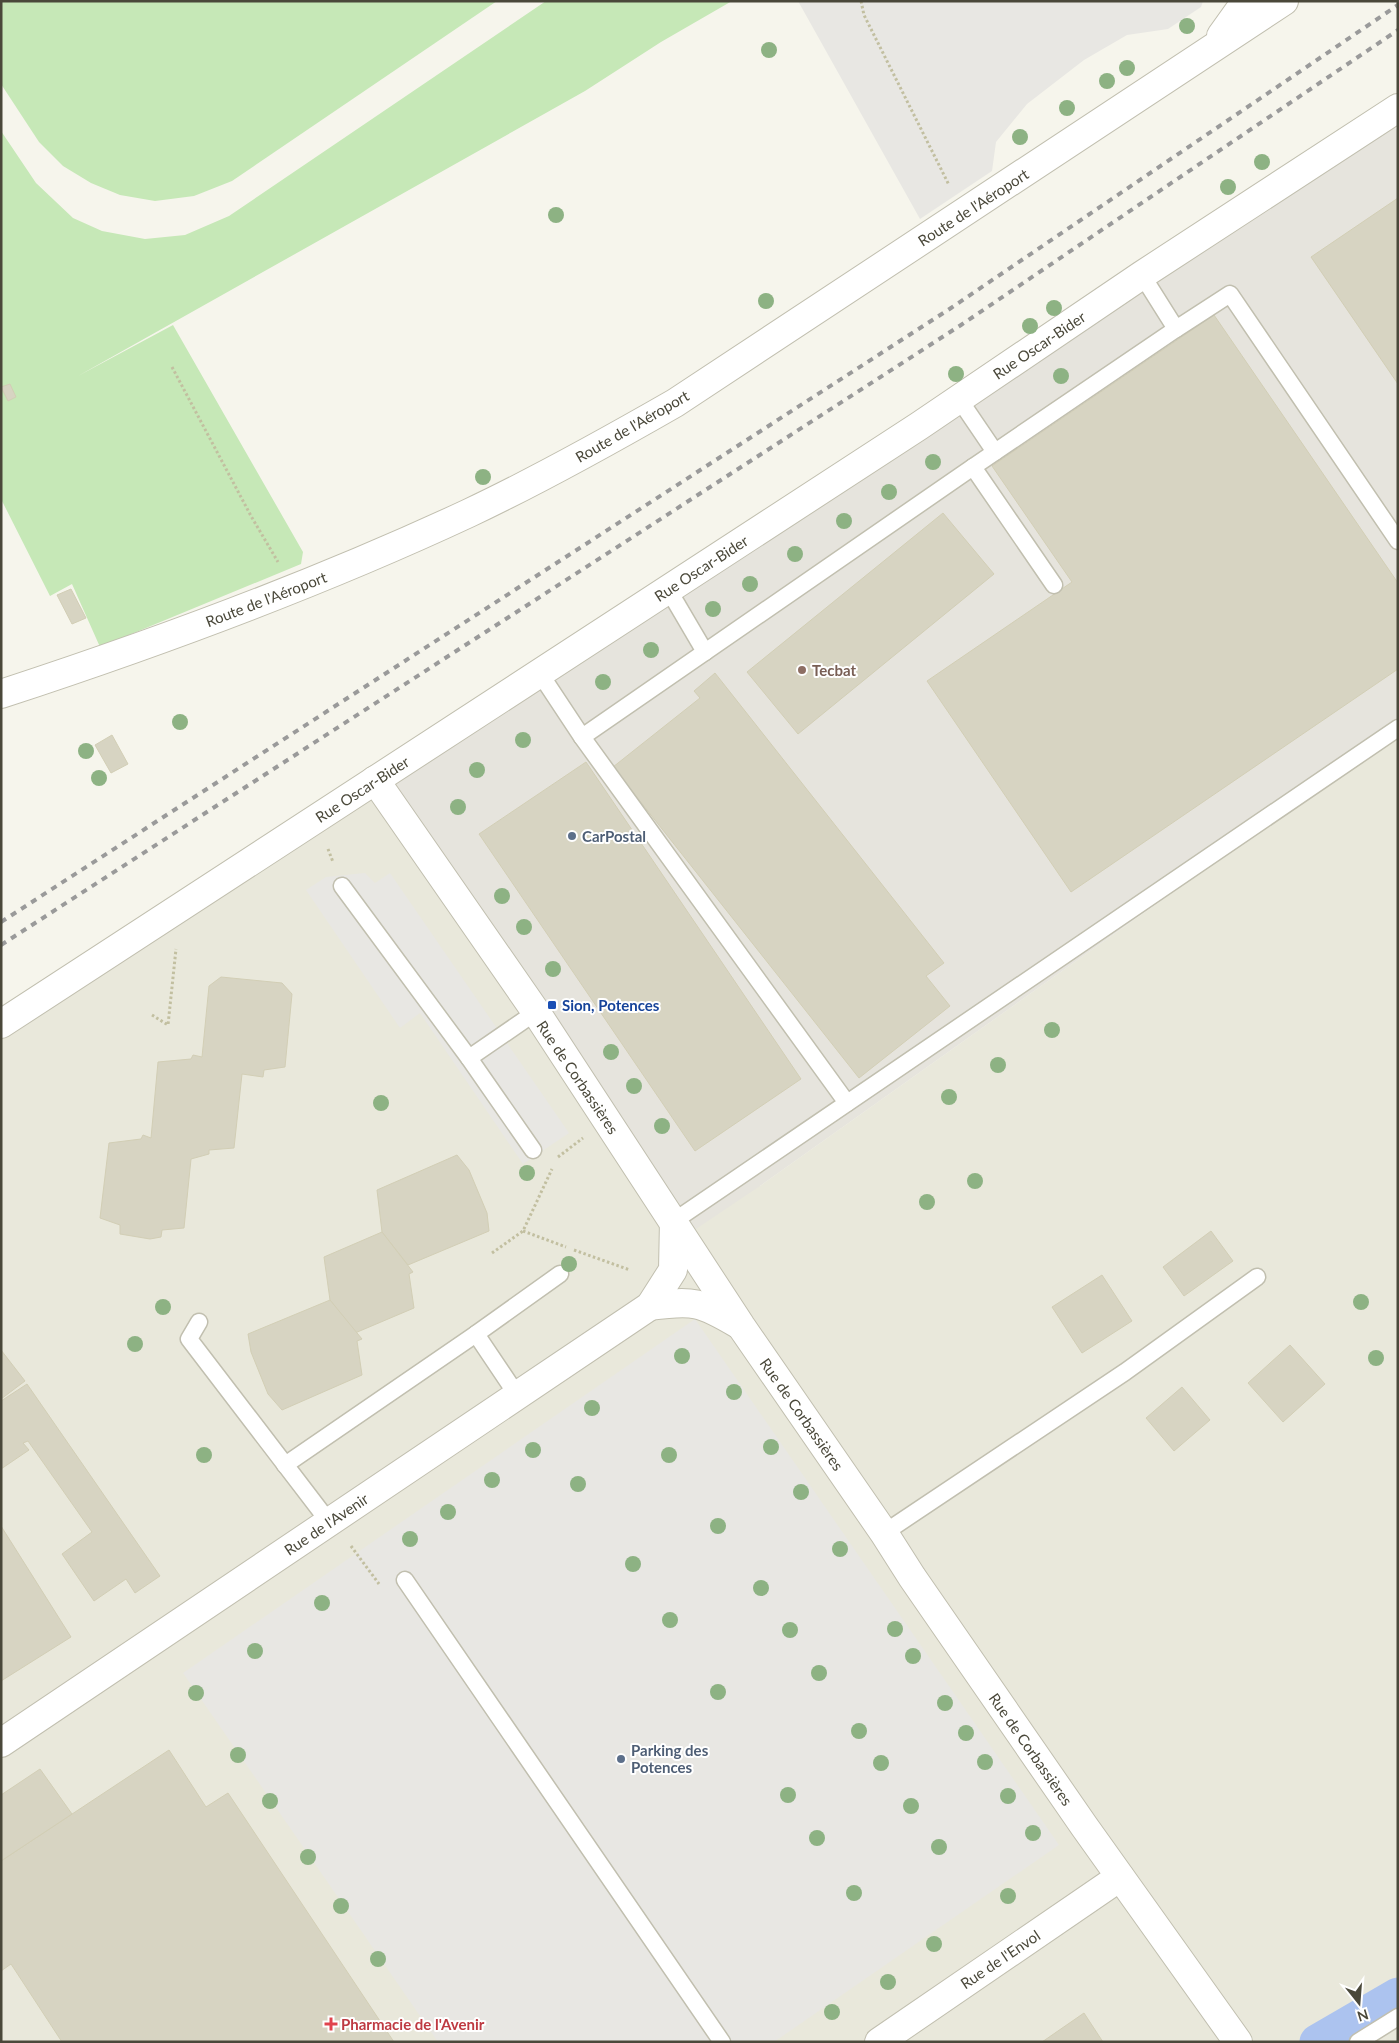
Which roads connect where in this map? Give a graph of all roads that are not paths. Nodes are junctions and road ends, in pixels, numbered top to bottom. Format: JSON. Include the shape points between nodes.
{"nodes":[{"id":1,"x":1246,"y":1,"type":"edge"},
{"id":2,"x":1284,"y":1,"type":"edge"},
{"id":3,"x":1208,"y":53,"type":"junction"},
{"id":4,"x":1398,"y":108,"type":"edge"},
{"id":5,"x":1142,"y":275,"type":"junction"},
{"id":6,"x":1176,"y":329,"type":"junction"},
{"id":7,"x":959,"y":399,"type":"junction"},
{"id":8,"x":995,"y":452,"type":"junction"},
{"id":9,"x":973,"y":466,"type":"junction"},
{"id":10,"x":1398,"y":541,"type":"edge"},
{"id":11,"x":1054,"y":585,"type":"dead end"},
{"id":12,"x":668,"y":589,"type":"junction"},
{"id":13,"x":705,"y":652,"type":"junction"},
{"id":14,"x":539,"y":672,"type":"junction"},
{"id":15,"x":1,"y":694,"type":"edge"},
{"id":16,"x":1398,"y":728,"type":"edge"},
{"id":17,"x":582,"y":737,"type":"junction"},
{"id":18,"x":376,"y":780,"type":"junction"},
{"id":19,"x":342,"y":886,"type":"dead end"},
{"id":20,"x":536,"y":1012,"type":"junction"},
{"id":21,"x":1,"y":1024,"type":"edge"},
{"id":22,"x":469,"y":1058,"type":"junction"},
{"id":23,"x":847,"y":1103,"type":"junction"},
{"id":24,"x":533,"y":1150,"type":"dead end"},
{"id":25,"x":674,"y":1221,"type":"junction"},
{"id":26,"x":560,"y":1274,"type":"dead end"},
{"id":27,"x":1257,"y":1277,"type":"dead end"},
{"id":28,"x":650,"y":1306,"type":"junction"},
{"id":29,"x":199,"y":1322,"type":"dead end"},
{"id":30,"x":741,"y":1326,"type":"junction"},
{"id":31,"x":476,"y":1334,"type":"junction"},
{"id":32,"x":516,"y":1395,"type":"junction"},
{"id":33,"x":285,"y":1465,"type":"junction"},
{"id":34,"x":329,"y":1522,"type":"junction"},
{"id":35,"x":884,"y":1533,"type":"junction"},
{"id":36,"x":405,"y":1580,"type":"dead end"},
{"id":37,"x":1,"y":1743,"type":"edge"},
{"id":38,"x":1120,"y":1877,"type":"junction"},
{"id":39,"x":1398,"y":2017,"type":"edge"},
{"id":40,"x":722,"y":2042,"type":"edge"},
{"id":41,"x":879,"y":2042,"type":"edge"},
{"id":42,"x":1238,"y":2042,"type":"edge"},
{"id":43,"x":1358,"y":2042,"type":"edge"}],
"edges":[{"from":1,"to":3,"type":"street","name":"Route de l'Aéroport"},
{"from":2,"to":3,"type":"street","name":"Route de l'Aéroport"},
{"from":3,"to":15,"type":"street","name":"Route de l'Aéroport","via":[[675,403],[589,452],[348,567],[94,664]]},
{"from":4,"to":5,"type":"street","name":"Rue Oscar-Bider"},
{"from":5,"to":6,"type":"lane"},
{"from":5,"to":7,"type":"street","name":"Rue Oscar-Bider"},
{"from":6,"to":8,"type":"lane"},
{"from":6,"to":10,"type":"lane","via":[[1230,294]]},
{"from":7,"to":8,"type":"lane"},
{"from":7,"to":12,"type":"street","name":"Rue Oscar-Bider"},
{"from":8,"to":9,"type":"lane"},
{"from":9,"to":11,"type":"lane"},
{"from":9,"to":13,"type":"lane"},
{"from":12,"to":13,"type":"lane"},
{"from":12,"to":14,"type":"street","name":"Rue Oscar-Bider"},
{"from":13,"to":17,"type":"lane"},
{"from":14,"to":17,"type":"lane"},
{"from":14,"to":18,"type":"street","name":"Rue Oscar-Bider"},
{"from":16,"to":23,"type":"lane"},
{"from":17,"to":23,"type":"lane"},
{"from":18,"to":20,"type":"street","name":"Rue de Corbassières"},
{"from":18,"to":21,"type":"street","name":"Rue Oscar-Bider"},
{"from":19,"to":22,"type":"lane"},
{"from":20,"to":22,"type":"lane"},
{"from":20,"to":25,"type":"street","name":"Rue de Corbassières"},
{"from":22,"to":24,"type":"lane"},
{"from":23,"to":25,"type":"lane"},
{"from":25,"to":28,"type":"street","name":"Rue de l'Avenir","via":[[674,1270]]},
{"from":25,"to":30,"type":"street","name":"Rue de Corbassières"},
{"from":26,"to":31,"type":"lane"},
{"from":27,"to":35,"type":"lane","via":[[1125,1372]]},
{"from":28,"to":30,"type":"street","name":"Rue de l'Avenir","via":[[696,1303]]},
{"from":28,"to":32,"type":"street","name":"Rue de l'Avenir"},
{"from":29,"to":33,"type":"lane","via":[[189,1339]]},
{"from":30,"to":35,"type":"street","name":"Rue de Corbassières"},
{"from":31,"to":32,"type":"lane"},
{"from":31,"to":33,"type":"lane"},
{"from":32,"to":34,"type":"street","name":"Rue de l'Avenir"},
{"from":33,"to":34,"type":"lane"},
{"from":34,"to":37,"type":"street","name":"Rue de l'Avenir"},
{"from":35,"to":38,"type":"street","name":"Rue de Corbassières"},
{"from":36,"to":40,"type":"lane"},
{"from":38,"to":41,"type":"street","name":"Rue de l'Envol"},
{"from":38,"to":42,"type":"street","name":"Rue de Corbassières"},
{"from":39,"to":43,"type":"lane"}]}
